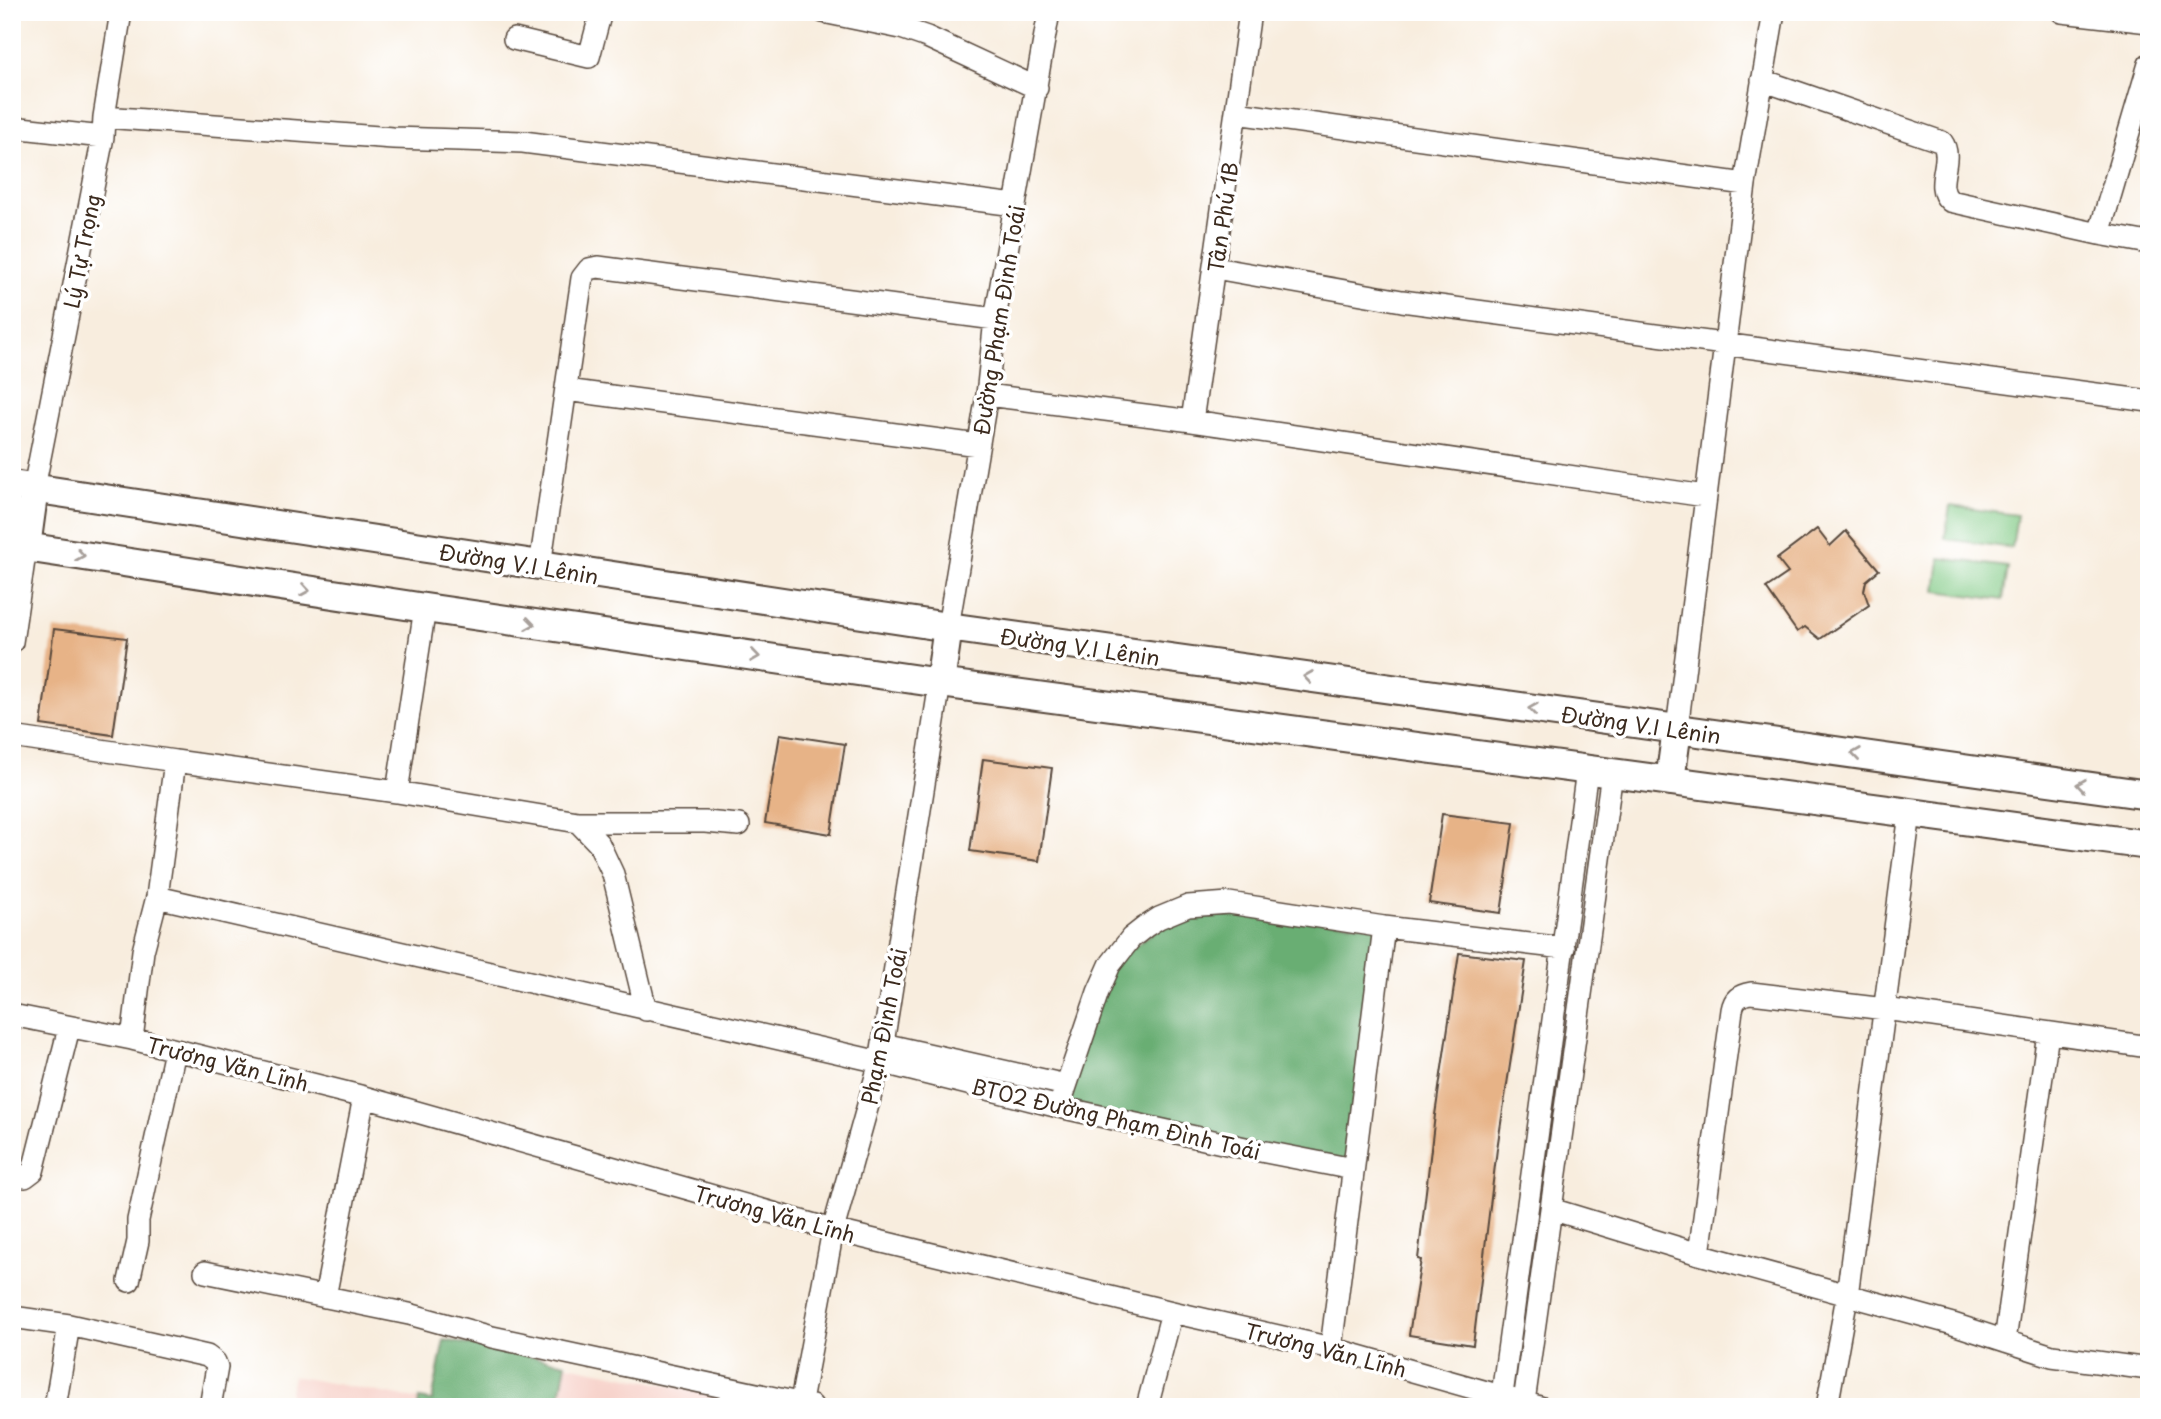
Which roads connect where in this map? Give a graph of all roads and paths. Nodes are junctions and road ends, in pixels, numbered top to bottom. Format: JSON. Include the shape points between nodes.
{"nodes":[{"id":1,"x":121,"y":12,"type":"edge"},
{"id":2,"x":601,"y":12,"type":"edge"},
{"id":3,"x":823,"y":12,"type":"edge"},
{"id":4,"x":1049,"y":12,"type":"edge"},
{"id":5,"x":1250,"y":12,"type":"edge"},
{"id":6,"x":1773,"y":12,"type":"edge"},
{"id":7,"x":2062,"y":12,"type":"edge"},
{"id":8,"x":2149,"y":22,"type":"edge"},
{"id":9,"x":514,"y":39,"type":"dead end"},
{"id":10,"x":2149,"y":64,"type":"edge"},
{"id":11,"x":1762,"y":80,"type":"junction"},
{"id":12,"x":1037,"y":88,"type":"junction"},
{"id":13,"x":2143,"y":111,"type":"edge"},
{"id":14,"x":1236,"y":113,"type":"junction"},
{"id":15,"x":12,"y":127,"type":"edge"},
{"id":16,"x":103,"y":127,"type":"junction"},
{"id":17,"x":1745,"y":184,"type":"junction"},
{"id":18,"x":1015,"y":205,"type":"junction"},
{"id":19,"x":2099,"y":234,"type":"junction"},
{"id":20,"x":2149,"y":243,"type":"edge"},
{"id":21,"x":1214,"y":268,"type":"junction"},
{"id":22,"x":995,"y":319,"type":"junction"},
{"id":23,"x":1726,"y":343,"type":"junction"},
{"id":24,"x":566,"y":390,"type":"junction"},
{"id":25,"x":987,"y":396,"type":"junction"},
{"id":26,"x":2149,"y":401,"type":"edge"},
{"id":27,"x":1192,"y":421,"type":"junction"},
{"id":28,"x":978,"y":445,"type":"junction"},
{"id":29,"x":23,"y":487,"type":"edge"},
{"id":30,"x":1705,"y":496,"type":"junction"},
{"id":31,"x":19,"y":546,"type":"edge"},
{"id":32,"x":540,"y":566,"type":"junction"},
{"id":33,"x":425,"y":608,"type":"junction"},
{"id":34,"x":948,"y":627,"type":"junction"},
{"id":35,"x":12,"y":642,"type":"edge"},
{"id":36,"x":940,"y":683,"type":"junction"},
{"id":37,"x":1677,"y":729,"type":"junction"},
{"id":38,"x":12,"y":737,"type":"edge"},
{"id":39,"x":175,"y":761,"type":"junction"},
{"id":40,"x":1599,"y":771,"type":"junction"},
{"id":41,"x":1670,"y":781,"type":"junction"},
{"id":42,"x":397,"y":792,"type":"junction"},
{"id":43,"x":2149,"y":795,"type":"edge"},
{"id":44,"x":1910,"y":813,"type":"junction"},
{"id":45,"x":579,"y":822,"type":"junction"},
{"id":46,"x":739,"y":825,"type":"dead end"},
{"id":47,"x":2149,"y":845,"type":"edge"},
{"id":48,"x":157,"y":897,"type":"junction"},
{"id":49,"x":1384,"y":928,"type":"junction"},
{"id":50,"x":1564,"y":948,"type":"junction"},
{"id":51,"x":1885,"y":1009,"type":"junction"},
{"id":52,"x":646,"y":1010,"type":"junction"},
{"id":53,"x":12,"y":1015,"type":"edge"},
{"id":54,"x":69,"y":1028,"type":"junction"},
{"id":55,"x":2048,"y":1032,"type":"junction"},
{"id":56,"x":132,"y":1039,"type":"junction"},
{"id":57,"x":2149,"y":1047,"type":"edge"},
{"id":58,"x":175,"y":1051,"type":"junction"},
{"id":59,"x":882,"y":1053,"type":"junction"},
{"id":60,"x":1066,"y":1085,"type":"junction"},
{"id":61,"x":364,"y":1097,"type":"junction"},
{"id":62,"x":1059,"y":1107,"type":"junction"},
{"id":63,"x":1353,"y":1169,"type":"junction"},
{"id":64,"x":12,"y":1175,"type":"edge"},
{"id":65,"x":1551,"y":1209,"type":"junction"},
{"id":66,"x":833,"y":1230,"type":"junction"},
{"id":67,"x":1699,"y":1254,"type":"junction"},
{"id":68,"x":205,"y":1272,"type":"dead end"},
{"id":69,"x":129,"y":1281,"type":"dead end"},
{"id":70,"x":1847,"y":1296,"type":"junction"},
{"id":71,"x":325,"y":1297,"type":"junction"},
{"id":72,"x":1172,"y":1312,"type":"junction"},
{"id":73,"x":12,"y":1317,"type":"edge"},
{"id":74,"x":69,"y":1325,"type":"junction"},
{"id":75,"x":2005,"y":1341,"type":"junction"},
{"id":76,"x":1331,"y":1348,"type":"junction"},
{"id":77,"x":2149,"y":1368,"type":"edge"},
{"id":78,"x":1503,"y":1395,"type":"junction"},
{"id":79,"x":1532,"y":1404,"type":"edge"},
{"id":80,"x":805,"y":1406,"type":"edge"},
{"id":81,"x":55,"y":1407,"type":"edge"},
{"id":82,"x":211,"y":1407,"type":"edge"},
{"id":83,"x":1147,"y":1407,"type":"edge"},
{"id":84,"x":1827,"y":1407,"type":"edge"}],
"edges":[{"from":1,"to":16,"type":"street","name":"Lý Tự Trọng"},
{"from":2,"to":9,"type":"street","via":[[589,58]]},
{"from":3,"to":12,"type":"street","via":[[927,37]]},
{"from":4,"to":12,"type":"street","name":"Đường Phạm Đình Toái"},
{"from":5,"to":14,"type":"street","name":"Tân Phú 1B"},
{"from":6,"to":11,"type":"street"},
{"from":7,"to":8,"type":"street"},
{"from":10,"to":13,"type":"street"},
{"from":11,"to":17,"type":"street"},
{"from":11,"to":19,"type":"street","via":[[1942,142],[1946,151],[1942,186],[1950,201]]},
{"from":12,"to":18,"type":"street","name":"Đường Phạm Đình Toái"},
{"from":13,"to":19,"type":"street"},
{"from":14,"to":17,"type":"street"},
{"from":14,"to":21,"type":"street","name":"Tân Phú 1B"},
{"from":15,"to":16,"type":"street"},
{"from":16,"to":18,"type":"street","via":[[523,142]]},
{"from":16,"to":29,"type":"street","name":"Lý Tự Trọng"},
{"from":17,"to":23,"type":"street"},
{"from":18,"to":22,"type":"street","name":"Đường Phạm Đình Toái"},
{"from":19,"to":20,"type":"street"},
{"from":21,"to":23,"type":"street","via":[[1402,301]]},
{"from":21,"to":27,"type":"street","name":"Tân Phú 1B"},
{"from":22,"to":24,"type":"street","via":[[594,267],[582,278]]},
{"from":22,"to":25,"type":"street","name":"Đường Phạm Đình Toái"},
{"from":23,"to":26,"type":"street"},
{"from":23,"to":30,"type":"street"},
{"from":24,"to":28,"type":"street"},
{"from":24,"to":32,"type":"street"},
{"from":25,"to":27,"type":"street"},
{"from":25,"to":28,"type":"street","name":"Đường Phạm Đình Toái"},
{"from":27,"to":30,"type":"street"},
{"from":28,"to":34,"type":"street","name":"Đường Phạm Đình Toái"},
{"from":29,"to":31,"type":"main road"},
{"from":29,"to":32,"type":"main road","name":"Đường V.I Lênin"},
{"from":30,"to":37,"type":"street"},
{"from":31,"to":33,"type":"main road","one_way":true},
{"from":31,"to":35,"type":"street"},
{"from":32,"to":34,"type":"main road","name":"Đường V.I Lênin"},
{"from":33,"to":36,"type":"main road","one_way":true},
{"from":33,"to":42,"type":"street"},
{"from":34,"to":36,"type":"main road"},
{"from":37,"to":34,"type":"main road","name":"Đường V.I Lênin","one_way":true},
{"from":36,"to":40,"type":"main road"},
{"from":36,"to":59,"type":"street","name":"Phạm Đình Toái"},
{"from":37,"to":41,"type":"main road"},
{"from":43,"to":37,"type":"main road","name":"Đường V.I Lênin","one_way":true},
{"from":38,"to":39,"type":"street"},
{"from":39,"to":42,"type":"street"},
{"from":39,"to":48,"type":"street"},
{"from":40,"to":41,"type":"main road"},
{"from":40,"to":50,"type":"street"},
{"from":40,"to":65,"type":"street"},
{"from":41,"to":44,"type":"main road"},
{"from":42,"to":45,"type":"street"},
{"from":44,"to":47,"type":"main road"},
{"from":44,"to":51,"type":"street"},
{"from":45,"to":46,"type":"street"},
{"from":45,"to":52,"type":"street","via":[[598,844],[613,874]]},
{"from":48,"to":52,"type":"street"},
{"from":48,"to":56,"type":"street","via":[[143,951]]},
{"from":49,"to":50,"type":"street"},
{"from":49,"to":60,"type":"street","via":[[1229,903],[1188,906],[1158,918],[1131,938],[1110,965]]},
{"from":49,"to":63,"type":"street"},
{"from":50,"to":78,"type":"street"},
{"from":51,"to":55,"type":"street"},
{"from":51,"to":67,"type":"street","via":[[1751,993],[1734,1003]]},
{"from":51,"to":70,"type":"street"},
{"from":52,"to":59,"type":"street"},
{"from":53,"to":54,"type":"street","name":"Trương Văn Lĩnh"},
{"from":54,"to":56,"type":"street","name":"Trương Văn Lĩnh"},
{"from":54,"to":64,"type":"street","via":[[33,1171],[25,1177]]},
{"from":55,"to":57,"type":"street"},
{"from":55,"to":75,"type":"street"},
{"from":56,"to":58,"type":"street","name":"Trương Văn Lĩnh"},
{"from":58,"to":61,"type":"street","name":"Trương Văn Lĩnh"},
{"from":58,"to":69,"type":"street"},
{"from":59,"to":60,"type":"street","name":"BT02 Đường Phạm Đình Toái"},
{"from":59,"to":62,"type":"street","name":"BT02 Đường Phạm Đình Toái"},
{"from":59,"to":66,"type":"street","name":"Phạm Đình Toái"},
{"from":60,"to":62,"type":"street"},
{"from":61,"to":66,"type":"street","name":"Trương Văn Lĩnh"},
{"from":61,"to":71,"type":"street"},
{"from":62,"to":63,"type":"street","name":"BT02 Đường Phạm Đình Toái"},
{"from":63,"to":76,"type":"street"},
{"from":65,"to":67,"type":"street"},
{"from":65,"to":79,"type":"street"},
{"from":66,"to":72,"type":"street","name":"Trương Văn Lĩnh"},
{"from":66,"to":80,"type":"street","name":"Phạm Đình Toái"},
{"from":67,"to":70,"type":"street"},
{"from":68,"to":71,"type":"street"},
{"from":70,"to":75,"type":"street"},
{"from":70,"to":84,"type":"street"},
{"from":71,"to":80,"type":"street"},
{"from":72,"to":76,"type":"street","name":"Trương Văn Lĩnh"},
{"from":72,"to":83,"type":"street"},
{"from":73,"to":74,"type":"street"},
{"from":74,"to":81,"type":"street"},
{"from":74,"to":82,"type":"street","via":[[212,1358],[217,1373]]},
{"from":75,"to":77,"type":"street","via":[[2052,1356]]},
{"from":76,"to":78,"type":"street","name":"Trương Văn Lĩnh"},
{"from":78,"to":79,"type":"street","name":"Trương Văn Lĩnh"}]}
